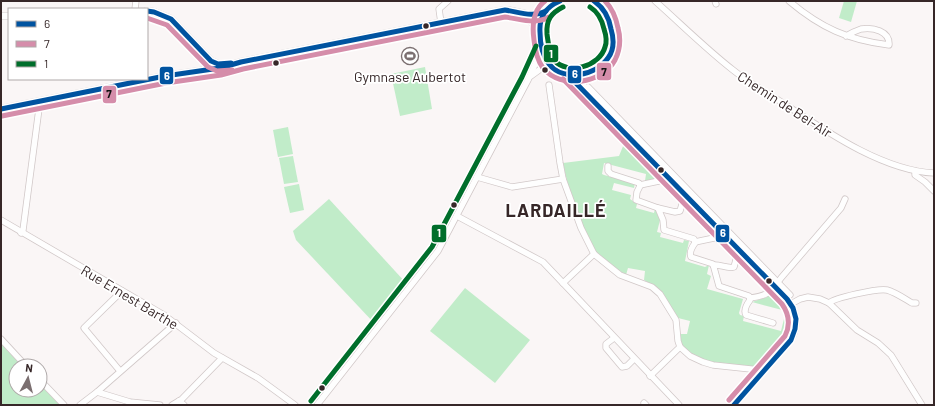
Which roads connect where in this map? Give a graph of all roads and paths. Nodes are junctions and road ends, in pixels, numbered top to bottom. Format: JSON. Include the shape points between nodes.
{"nodes":[{"id":1,"x":448,"y":1,"type":"edge"},
{"id":2,"x":542,"y":1,"type":"edge"},
{"id":3,"x":594,"y":1,"type":"edge"},
{"id":4,"x":606,"y":1,"type":"edge"},
{"id":5,"x":655,"y":1,"type":"edge"},
{"id":6,"x":789,"y":1,"type":"edge"},
{"id":7,"x":558,"y":2,"type":"edge"},
{"id":8,"x":148,"y":11,"type":"edge"},
{"id":9,"x":514,"y":11,"type":"junction"},
{"id":10,"x":546,"y":11,"type":"junction"},
{"id":11,"x":606,"y":12,"type":"junction"},
{"id":12,"x":441,"y":23,"type":"junction"},
{"id":13,"x":540,"y":36,"type":"junction"},
{"id":14,"x":846,"y":36,"type":"junction"},
{"id":15,"x":542,"y":49,"type":"junction"},
{"id":16,"x":206,"y":57,"type":"junction"},
{"id":17,"x":241,"y":62,"type":"junction"},
{"id":18,"x":552,"y":68,"type":"junction"},
{"id":19,"x":192,"y":72,"type":"junction"},
{"id":20,"x":588,"y":72,"type":"junction"},
{"id":21,"x":566,"y":74,"type":"junction"},
{"id":22,"x":528,"y":80,"type":"junction"},
{"id":23,"x":549,"y":85,"type":"dead end"},
{"id":24,"x":586,"y":89,"type":"junction"},
{"id":25,"x":40,"y":101,"type":"junction"},
{"id":26,"x":1,"y":109,"type":"edge"},
{"id":27,"x":608,"y":166,"type":"dead end"},
{"id":28,"x":915,"y":171,"type":"junction"},
{"id":29,"x":668,"y":173,"type":"junction"},
{"id":30,"x":934,"y":173,"type":"edge"},
{"id":31,"x":477,"y":177,"type":"junction"},
{"id":32,"x":563,"y":179,"type":"junction"},
{"id":33,"x":640,"y":185,"type":"junction"},
{"id":34,"x":934,"y":191,"type":"edge"},
{"id":35,"x":685,"y":194,"type":"junction"},
{"id":36,"x":845,"y":200,"type":"dead end"},
{"id":37,"x":658,"y":208,"type":"junction"},
{"id":38,"x":457,"y":216,"type":"junction"},
{"id":39,"x":1,"y":220,"type":"edge"},
{"id":40,"x":724,"y":231,"type":"junction"},
{"id":41,"x":22,"y":232,"type":"junction"},
{"id":42,"x":695,"y":242,"type":"junction"},
{"id":43,"x":739,"y":250,"type":"junction"},
{"id":44,"x":594,"y":254,"type":"junction"},
{"id":45,"x":713,"y":265,"type":"junction"},
{"id":46,"x":563,"y":283,"type":"junction"},
{"id":47,"x":776,"y":285,"type":"junction"},
{"id":48,"x":122,"y":291,"type":"junction"},
{"id":49,"x":790,"y":295,"type":"dead end"},
{"id":50,"x":750,"y":298,"type":"junction"},
{"id":51,"x":829,"y":303,"type":"junction"},
{"id":52,"x":916,"y":303,"type":"dead end"},
{"id":53,"x":791,"y":304,"type":"junction"},
{"id":54,"x":176,"y":323,"type":"junction"},
{"id":55,"x":773,"y":323,"type":"dead end"},
{"id":56,"x":614,"y":338,"type":"junction"},
{"id":57,"x":1,"y":339,"type":"edge"},
{"id":58,"x":680,"y":347,"type":"junction"},
{"id":59,"x":19,"y":358,"type":"edge"},
{"id":60,"x":222,"y":358,"type":"junction"},
{"id":61,"x":634,"y":359,"type":"junction"},
{"id":62,"x":120,"y":371,"type":"junction"},
{"id":63,"x":763,"y":372,"type":"junction"},
{"id":64,"x":650,"y":376,"type":"junction"},
{"id":65,"x":48,"y":388,"type":"edge"},
{"id":66,"x":97,"y":392,"type":"junction"},
{"id":67,"x":181,"y":403,"type":"edge"},
{"id":68,"x":64,"y":405,"type":"edge"},
{"id":69,"x":80,"y":405,"type":"edge"},
{"id":70,"x":160,"y":405,"type":"edge"},
{"id":71,"x":172,"y":405,"type":"edge"},
{"id":72,"x":295,"y":405,"type":"edge"},
{"id":73,"x":318,"y":405,"type":"edge"},
{"id":74,"x":679,"y":405,"type":"edge"},
{"id":75,"x":734,"y":405,"type":"edge"},
{"id":76,"x":922,"y":405,"type":"edge"}],
"edges":[{"from":1,"to":12,"type":"street","via":[[439,9]]},
{"from":2,"to":7,"type":"street"},
{"from":2,"to":10,"type":"street"},
{"from":3,"to":11,"type":"main road"},
{"from":4,"to":11,"type":"main road"},
{"from":5,"to":28,"type":"street","name":"Chemin de Bel-Air","via":[[747,80],[847,142],[891,163]]},
{"from":6,"to":14,"type":"street","via":[[821,24]]},
{"from":7,"to":10,"type":"main road"},
{"from":8,"to":16,"type":"main road","via":[[171,19]]},
{"from":9,"to":10,"type":"main road","via":[[532,15]]},
{"from":9,"to":12,"type":"main road","via":[[505,10]]},
{"from":9,"to":13,"type":"main road","via":[[530,20]]},
{"from":10,"to":13,"type":"main road","via":[[540,22]]},
{"from":11,"to":20,"type":"main road","via":[[613,38],[612,51],[602,65]]},
{"from":12,"to":17,"type":"main road"},
{"from":13,"to":15,"type":"main road"},
{"from":14,"to":14,"type":"street","via":[[863,29],[871,29],[887,34],[890,45]]},
{"from":15,"to":18,"type":"main road"},
{"from":15,"to":22,"type":"street"},
{"from":16,"to":17,"type":"main road","via":[[218,64]]},
{"from":16,"to":19,"type":"main road","via":[[203,68]]},
{"from":17,"to":19,"type":"main road"},
{"from":18,"to":21,"type":"main road"},
{"from":18,"to":22,"type":"street","via":[[542,68]]},
{"from":19,"to":25,"type":"main road"},
{"from":20,"to":21,"type":"main road"},
{"from":20,"to":24,"type":"street","via":[[583,81]]},
{"from":21,"to":24,"type":"street"},
{"from":22,"to":31,"type":"street"},
{"from":23,"to":32,"type":"street"},
{"from":24,"to":29,"type":"street"},
{"from":25,"to":26,"type":"main road"},
{"from":25,"to":41,"type":"street"},
{"from":27,"to":33,"type":"street","via":[[611,174],[637,181]]},
{"from":28,"to":30,"type":"street","name":"Chemin de Bel-Air"},
{"from":28,"to":34,"type":"street","via":[[915,175]]},
{"from":29,"to":33,"type":"street","via":[[659,181]]},
{"from":29,"to":35,"type":"street"},
{"from":29,"to":40,"type":"street"},
{"from":31,"to":32,"type":"street","via":[[512,187]]},
{"from":31,"to":38,"type":"street"},
{"from":32,"to":44,"type":"street","via":[[580,228]]},
{"from":33,"to":37,"type":"street","via":[[636,200]]},
{"from":35,"to":37,"type":"street","via":[[680,211]]},
{"from":35,"to":40,"type":"street"},
{"from":36,"to":47,"type":"street"},
{"from":37,"to":42,"type":"street","via":[[664,230],[692,238]]},
{"from":38,"to":46,"type":"street","via":[[541,260]]},
{"from":38,"to":73,"type":"street","via":[[431,261]]},
{"from":39,"to":41,"type":"street","name":"Rue Ernest Barthe"},
{"from":40,"to":42,"type":"street","via":[[714,238]]},
{"from":40,"to":43,"type":"street"},
{"from":40,"to":47,"type":"street"},
{"from":41,"to":48,"type":"street","name":"Rue Ernest Barthe"},
{"from":42,"to":45,"type":"street","via":[[691,257]]},
{"from":43,"to":45,"type":"street","via":[[734,267]]},
{"from":43,"to":47,"type":"street"},
{"from":44,"to":46,"type":"street"},
{"from":44,"to":58,"type":"street","via":[[620,275],[649,286],[660,294],[676,320]]},
{"from":45,"to":50,"type":"street","via":[[720,287],[746,294]]},
{"from":46,"to":56,"type":"street"},
{"from":47,"to":49,"type":"street"},
{"from":47,"to":50,"type":"street","via":[[767,294]]},
{"from":47,"to":53,"type":"street"},
{"from":48,"to":54,"type":"street","name":"Rue Ernest Barthe"},
{"from":48,"to":62,"type":"street","via":[[84,328]]},
{"from":50,"to":55,"type":"street","via":[[745,311],[746,316]]},
{"from":51,"to":52,"type":"street","via":[[832,300],[885,290]]},
{"from":51,"to":53,"type":"street","via":[[808,297]]},
{"from":51,"to":76,"type":"street","via":[[862,334],[878,343],[891,355]]},
{"from":53,"to":63,"type":"street","via":[[796,329],[791,340]]},
{"from":54,"to":60,"type":"street","name":"Rue Ernest Barthe"},
{"from":54,"to":62,"type":"street"},
{"from":56,"to":61,"type":"street"},
{"from":56,"to":61,"type":"street","via":[[606,344],[606,348],[622,366],[627,366]]},
{"from":57,"to":59,"type":"street"},
{"from":58,"to":63,"type":"street","via":[[690,356],[708,364]]},
{"from":58,"to":64,"type":"street"},
{"from":60,"to":67,"type":"street"},
{"from":60,"to":72,"type":"street","name":"Rue Ernest Barthe","via":[[258,378]]},
{"from":61,"to":64,"type":"street"},
{"from":62,"to":66,"type":"street"},
{"from":63,"to":75,"type":"street"},
{"from":64,"to":74,"type":"street"},
{"from":65,"to":68,"type":"street"},
{"from":66,"to":69,"type":"street"},
{"from":66,"to":70,"type":"street","via":[[130,402]]},
{"from":67,"to":71,"type":"street"}]}
